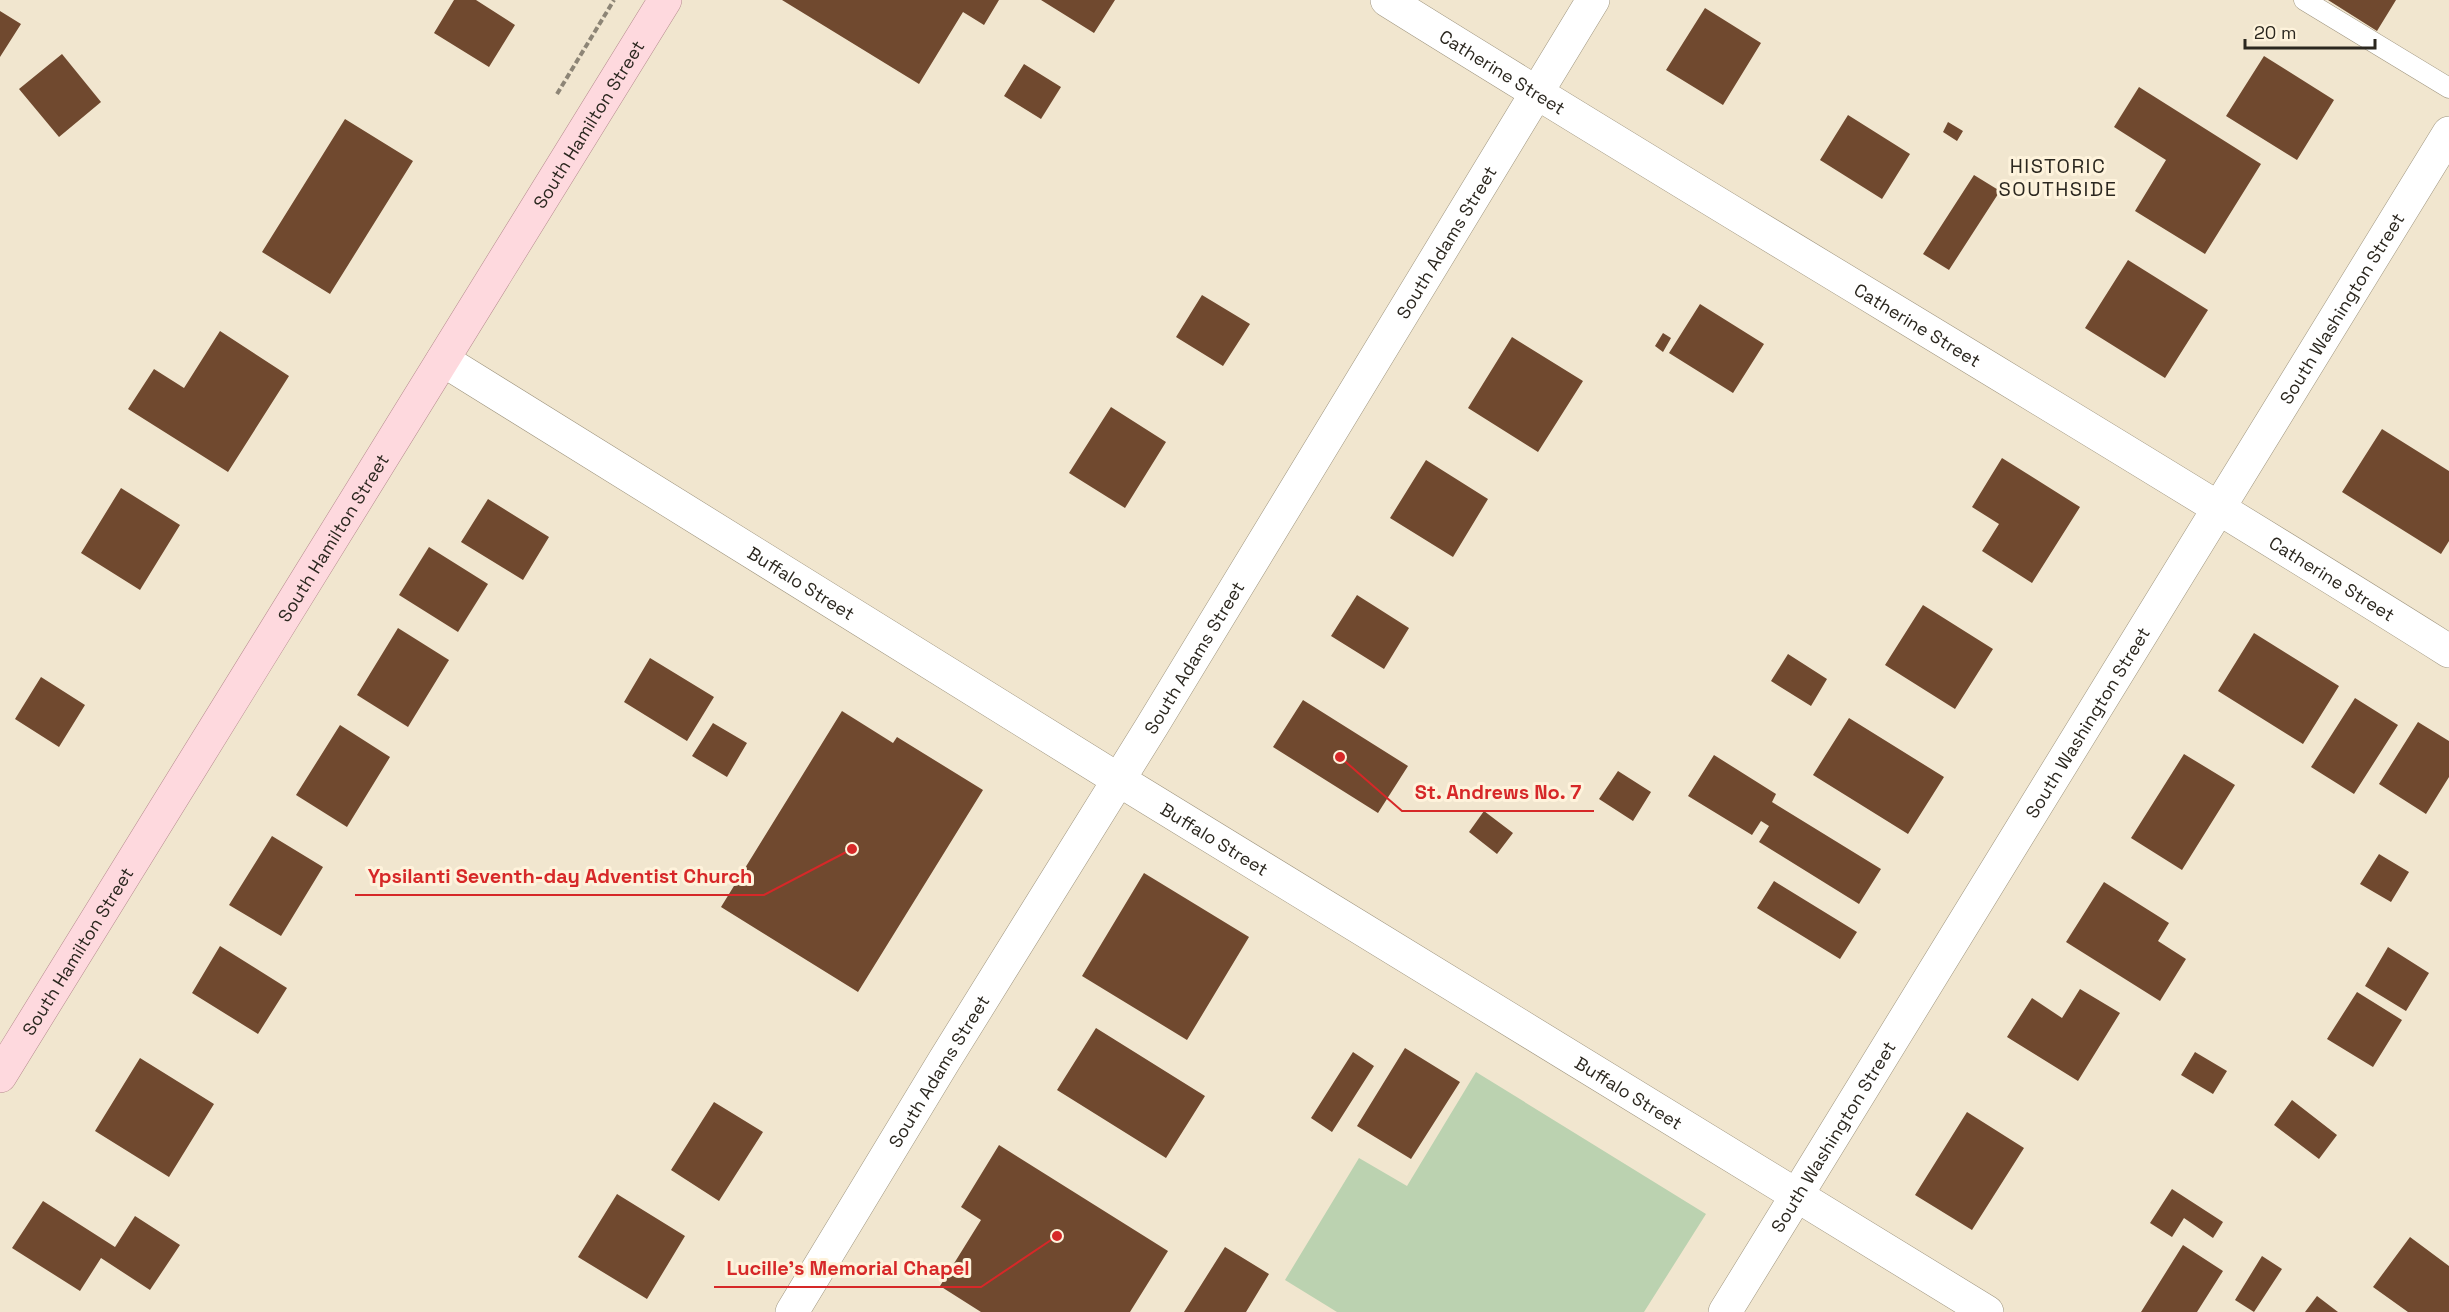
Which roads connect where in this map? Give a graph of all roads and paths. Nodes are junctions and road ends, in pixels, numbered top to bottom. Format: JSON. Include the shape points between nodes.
{"nodes":[{"id":1,"x":665,"y":0,"type":"edge"},
{"id":2,"x":1387,"y":0,"type":"edge"},
{"id":3,"x":1593,"y":0,"type":"edge"},
{"id":4,"x":2304,"y":0,"type":"edge"},
{"id":5,"x":2449,"y":88,"type":"edge"},
{"id":6,"x":1536,"y":93,"type":"junction"},
{"id":7,"x":2449,"y":133,"type":"edge"},
{"id":8,"x":443,"y":360,"type":"junction"},
{"id":9,"x":2218,"y":507,"type":"junction"},
{"id":10,"x":2449,"y":651,"type":"edge"},
{"id":11,"x":1119,"y":780,"type":"junction"},
{"id":12,"x":0,"y":1076,"type":"edge"},
{"id":13,"x":1796,"y":1195,"type":"junction"},
{"id":14,"x":792,"y":1312,"type":"edge"},
{"id":15,"x":1725,"y":1312,"type":"edge"},
{"id":16,"x":1987,"y":1312,"type":"edge"}],
"edges":[{"from":1,"to":8,"type":"main road","name":"South Hamilton Street"},
{"from":2,"to":6,"type":"street","name":"Catherine Street"},
{"from":3,"to":6,"type":"street","name":"South Adams Street"},
{"from":4,"to":5,"type":"lane"},
{"from":6,"to":9,"type":"street","name":"Catherine Street"},
{"from":6,"to":11,"type":"street","name":"South Adams Street"},
{"from":7,"to":9,"type":"street","name":"South Washington Street"},
{"from":8,"to":11,"type":"street","name":"Buffalo Street"},
{"from":8,"to":12,"type":"main road","name":"South Hamilton Street"},
{"from":9,"to":10,"type":"street","name":"Catherine Street"},
{"from":9,"to":13,"type":"street","name":"South Washington Street"},
{"from":11,"to":13,"type":"street","name":"Buffalo Street"},
{"from":11,"to":14,"type":"street","name":"South Adams Street"},
{"from":13,"to":15,"type":"street","name":"South Washington Street"},
{"from":13,"to":16,"type":"street","name":"Buffalo Street"}]}
